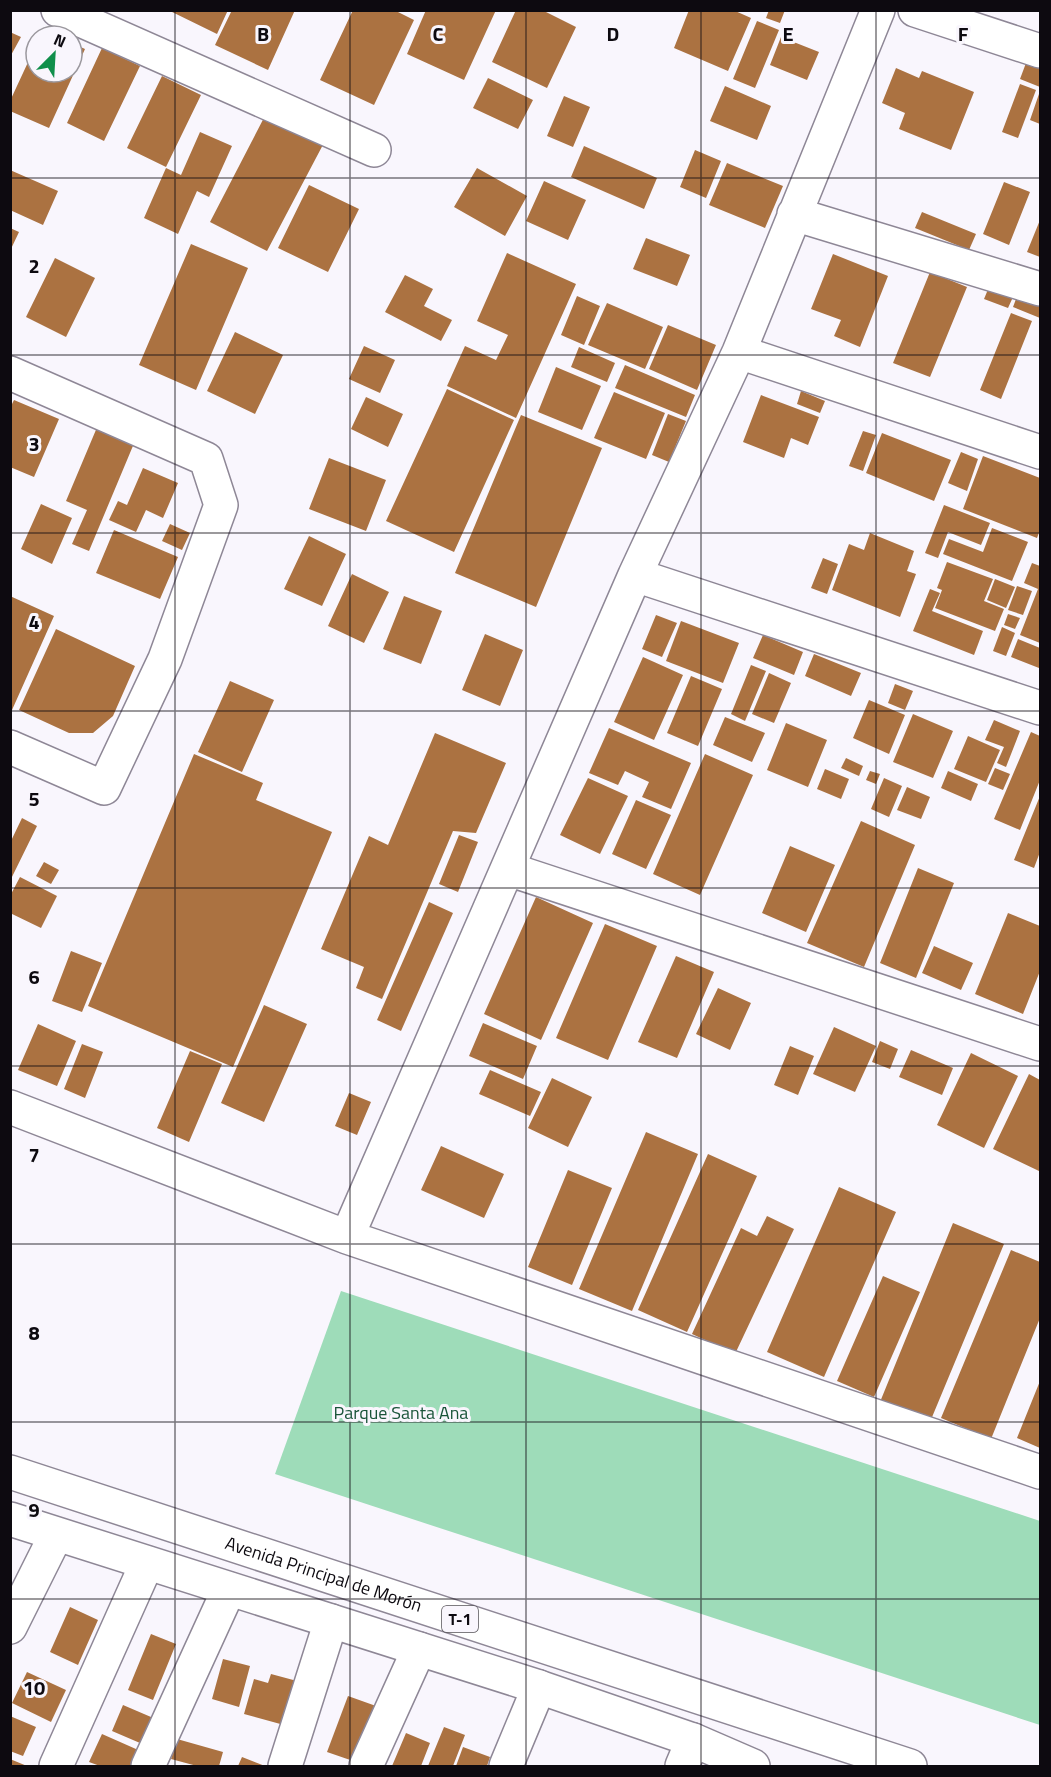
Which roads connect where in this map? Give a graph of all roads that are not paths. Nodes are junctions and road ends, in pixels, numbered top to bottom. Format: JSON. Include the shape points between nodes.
{"nodes":[{"id":1,"x":58,"y":10,"type":"edge"},
{"id":2,"x":878,"y":10,"type":"edge"},
{"id":3,"x":915,"y":10,"type":"edge"},
{"id":4,"x":1041,"y":51,"type":"edge"},
{"id":5,"x":374,"y":150,"type":"dead end"},
{"id":6,"x":794,"y":214,"type":"junction"},
{"id":7,"x":1041,"y":289,"type":"edge"},
{"id":8,"x":739,"y":352,"type":"junction"},
{"id":9,"x":10,"y":373,"type":"edge"},
{"id":10,"x":1041,"y":452,"type":"edge"},
{"id":11,"x":635,"y":575,"type":"junction"},
{"id":12,"x":1041,"y":708,"type":"edge"},
{"id":13,"x":10,"y":747,"type":"edge"},
{"id":14,"x":508,"y":869,"type":"junction"},
{"id":15,"x":1041,"y":1044,"type":"edge"},
{"id":16,"x":10,"y":1107,"type":"edge"},
{"id":17,"x":347,"y":1237,"type":"junction"},
{"id":18,"x":10,"y":1472,"type":"edge"},
{"id":19,"x":1041,"y":1473,"type":"edge"},
{"id":20,"x":10,"y":1519,"type":"edge"},
{"id":21,"x":56,"y":1535,"type":"junction"},
{"id":22,"x":147,"y":1563,"type":"junction"},
{"id":23,"x":229,"y":1589,"type":"junction"},
{"id":24,"x":331,"y":1621,"type":"junction"},
{"id":25,"x":10,"y":1627,"type":"edge"},
{"id":26,"x":419,"y":1649,"type":"junction"},
{"id":27,"x":539,"y":1687,"type":"junction"},
{"id":28,"x":687,"y":1753,"type":"edge"},
{"id":29,"x":56,"y":1767,"type":"edge"},
{"id":30,"x":148,"y":1767,"type":"edge"},
{"id":31,"x":285,"y":1767,"type":"edge"},
{"id":32,"x":366,"y":1767,"type":"edge"},
{"id":33,"x":506,"y":1767,"type":"edge"},
{"id":34,"x":753,"y":1767,"type":"edge"},
{"id":35,"x":909,"y":1767,"type":"edge"}],
"edges":[{"from":1,"to":5,"type":"street"},
{"from":2,"to":6,"type":"street"},
{"from":3,"to":4,"type":"street"},
{"from":6,"to":7,"type":"street"},
{"from":6,"to":8,"type":"street"},
{"from":8,"to":10,"type":"street"},
{"from":8,"to":11,"type":"street"},
{"from":9,"to":13,"type":"street","via":[[206,459],[221,505],[165,659],[104,788]]},
{"from":11,"to":12,"type":"street"},
{"from":11,"to":14,"type":"street"},
{"from":14,"to":15,"type":"street"},
{"from":14,"to":17,"type":"street"},
{"from":16,"to":17,"type":"street"},
{"from":17,"to":19,"type":"street"},
{"from":18,"to":35,"type":"street","name":"Avenida Principal de Morón","number":"T-1"},
{"from":20,"to":21,"type":"street","number":"T-1"},
{"from":21,"to":22,"type":"street","number":"T-1"},
{"from":21,"to":25,"type":"street"},
{"from":22,"to":23,"type":"street","number":"T-1"},
{"from":22,"to":29,"type":"street"},
{"from":23,"to":24,"type":"street","number":"T-1"},
{"from":23,"to":30,"type":"street"},
{"from":24,"to":26,"type":"street","number":"T-1"},
{"from":24,"to":31,"type":"street"},
{"from":26,"to":27,"type":"street","number":"T-1"},
{"from":26,"to":32,"type":"street"},
{"from":27,"to":28,"type":"street","number":"T-1"},
{"from":27,"to":33,"type":"street"},
{"from":28,"to":34,"type":"street","number":"T-1"}]}
